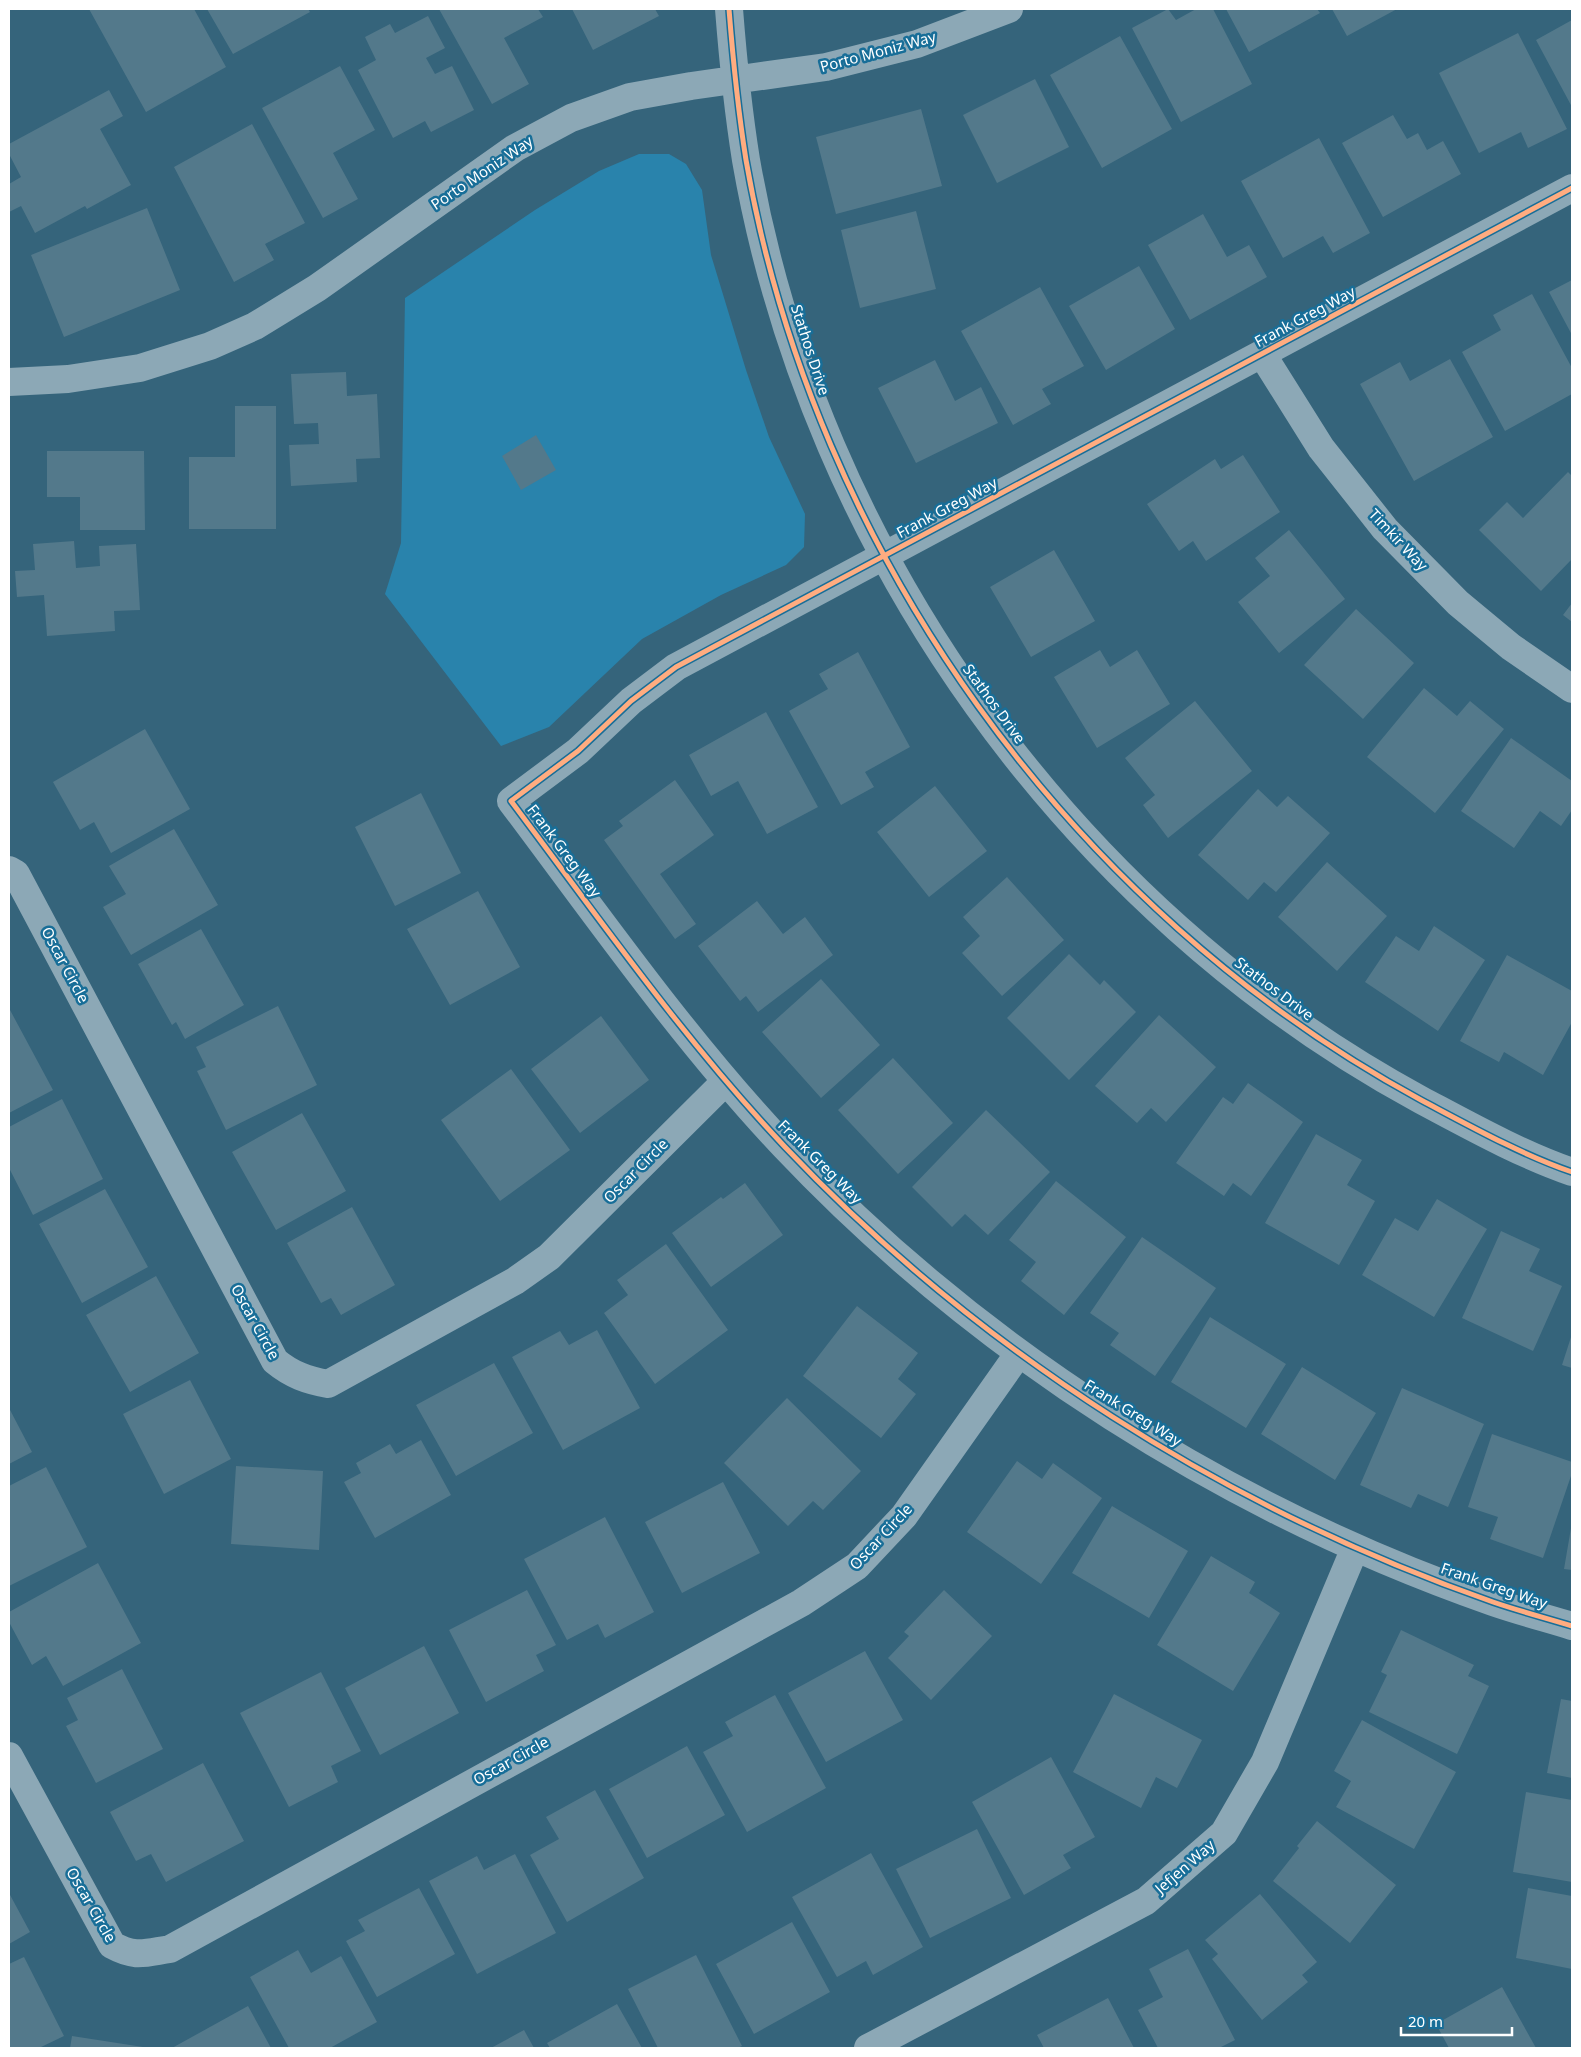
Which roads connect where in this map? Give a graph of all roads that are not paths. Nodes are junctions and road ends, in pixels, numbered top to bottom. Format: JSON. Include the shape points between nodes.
{"nodes":[{"id":1,"x":729,"y":9,"type":"edge"},
{"id":2,"x":1009,"y":9,"type":"edge"},
{"id":3,"x":734,"y":80,"type":"junction"},
{"id":4,"x":1572,"y":188,"type":"edge"},
{"id":5,"x":1262,"y":354,"type":"junction"},
{"id":6,"x":9,"y":382,"type":"edge"},
{"id":7,"x":884,"y":556,"type":"junction"},
{"id":8,"x":1572,"y":689,"type":"edge"},
{"id":9,"x":9,"y":870,"type":"edge"},
{"id":10,"x":726,"y":1081,"type":"junction"},
{"id":11,"x":1572,"y":1172,"type":"edge"},
{"id":12,"x":1018,"y":1353,"type":"junction"},
{"id":13,"x":1355,"y":1548,"type":"junction"},
{"id":14,"x":1572,"y":1626,"type":"edge"},
{"id":15,"x":9,"y":1756,"type":"edge"},
{"id":16,"x":868,"y":2048,"type":"edge"}],
"edges":[{"from":1,"to":3,"type":"street","name":"Stathos Drive"},
{"from":2,"to":3,"type":"street","name":"Porto Moniz Way","via":[[916,44],[826,67]]},
{"from":3,"to":6,"type":"street","name":"Porto Moniz Way","via":[[630,97],[571,118],[515,148],[317,288],[255,326],[210,346],[140,368],[68,379]]},
{"from":3,"to":7,"type":"street","name":"Stathos Drive","via":[[764,245],[787,325],[814,404]]},
{"from":4,"to":5,"type":"street","name":"Frank Greg Way"},
{"from":5,"to":7,"type":"street","name":"Frank Greg Way"},
{"from":5,"to":8,"type":"street","name":"Timkir Way","via":[[1321,448],[1385,529],[1458,603]]},
{"from":7,"to":10,"type":"street","name":"Frank Greg Way","via":[[676,668],[631,701],[578,751],[511,801],[673,1017]]},
{"from":7,"to":11,"type":"street","name":"Stathos Drive","via":[[926,630],[999,735],[1080,833],[1140,894],[1236,978],[1376,1075],[1488,1136]]},
{"from":9,"to":10,"type":"street","name":"Oscar Circle","via":[[16,874],[275,1361],[288,1372],[308,1380],[328,1384],[514,1282],[549,1257]]},
{"from":10,"to":12,"type":"street","name":"Frank Greg Way","via":[[786,1148],[849,1210],[914,1270]]},
{"from":12,"to":13,"type":"street","name":"Frank Greg Way","via":[[1117,1420],[1233,1488]]},
{"from":12,"to":15,"type":"street","name":"Oscar Circle","via":[[904,1516],[857,1566],[801,1603],[170,1948],[141,1954],[127,1953],[112,1945]]},
{"from":13,"to":14,"type":"street","name":"Frank Greg Way","via":[[1493,1602]]},
{"from":13,"to":16,"type":"street","name":"Jefjen Way","via":[[1265,1762],[1224,1833],[1146,1901]]}]}
